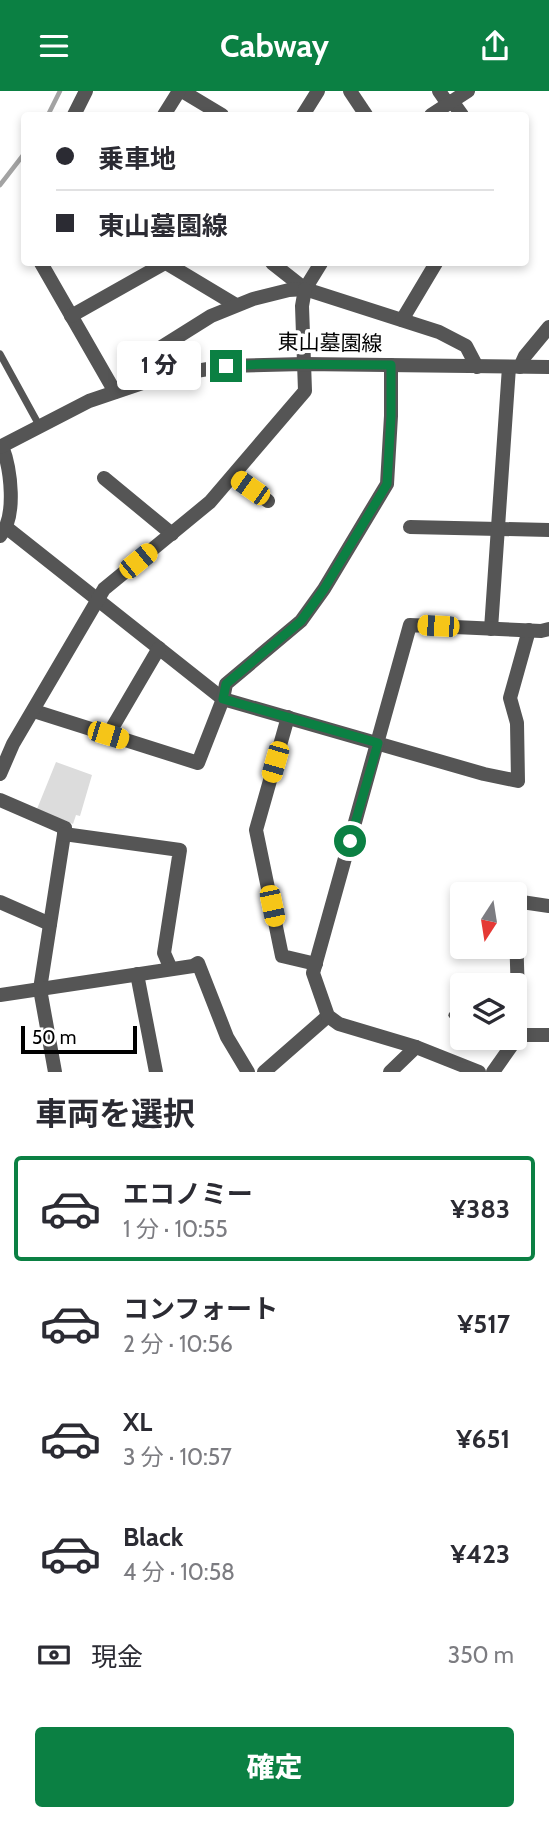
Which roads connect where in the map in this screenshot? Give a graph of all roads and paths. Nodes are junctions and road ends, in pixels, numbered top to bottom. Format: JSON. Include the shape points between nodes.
{"nodes":[{"id":1,"x":86,"y":91,"type":"edge"},
{"id":2,"x":180,"y":91,"type":"edge"},
{"id":3,"x":318,"y":91,"type":"edge"},
{"id":4,"x":350,"y":91,"type":"edge"},
{"id":5,"x":439,"y":91,"type":"edge"},
{"id":6,"x":468,"y":91,"type":"edge"},
{"id":7,"x":450,"y":102,"type":"junction"},
{"id":8,"x":76,"y":112,"type":"edge"},
{"id":9,"x":166,"y":112,"type":"edge"},
{"id":10,"x":217,"y":112,"type":"edge"},
{"id":11,"x":305,"y":112,"type":"edge"},
{"id":12,"x":364,"y":112,"type":"edge"},
{"id":13,"x":435,"y":112,"type":"edge"},
{"id":14,"x":459,"y":112,"type":"edge"},
{"id":15,"x":43,"y":266,"type":"edge"},
{"id":16,"x":160,"y":266,"type":"edge"},
{"id":17,"x":170,"y":266,"type":"edge"},
{"id":18,"x":276,"y":266,"type":"edge"},
{"id":19,"x":319,"y":266,"type":"edge"},
{"id":20,"x":434,"y":266,"type":"edge"},
{"id":21,"x":305,"y":289,"type":"junction"},
{"id":22,"x":236,"y":305,"type":"junction"},
{"id":23,"x":71,"y":316,"type":"junction"},
{"id":24,"x":402,"y":320,"type":"junction"},
{"id":25,"x":549,"y":327,"type":"edge"},
{"id":26,"x":0,"y":354,"type":"edge"},
{"id":27,"x":304,"y":364,"type":"junction"},
{"id":28,"x":391,"y":365,"type":"junction"},
{"id":29,"x":477,"y":367,"type":"junction"},
{"id":30,"x":514,"y":367,"type":"junction"},
{"id":31,"x":549,"y":367,"type":"edge"},
{"id":32,"x":135,"y":384,"type":"junction"},
{"id":33,"x":115,"y":391,"type":"junction"},
{"id":34,"x":39,"y":425,"type":"junction"},
{"id":35,"x":1,"y":447,"type":"edge"},
{"id":36,"x":233,"y":476,"type":"junction"},
{"id":37,"x":104,"y":478,"type":"dead end"},
{"id":38,"x":268,"y":501,"type":"dead end"},
{"id":39,"x":410,"y":527,"type":"dead end"},
{"id":40,"x":498,"y":528,"type":"junction"},
{"id":41,"x":549,"y":530,"type":"edge"},
{"id":42,"x":3,"y":532,"type":"edge"},
{"id":43,"x":172,"y":534,"type":"junction"},
{"id":44,"x":97,"y":599,"type":"junction"},
{"id":45,"x":549,"y":628,"type":"edge"},
{"id":46,"x":491,"y":629,"type":"junction"},
{"id":47,"x":529,"y":630,"type":"junction"},
{"id":48,"x":159,"y":648,"type":"junction"},
{"id":49,"x":223,"y":699,"type":"junction"},
{"id":50,"x":34,"y":711,"type":"junction"},
{"id":51,"x":288,"y":717,"type":"junction"},
{"id":52,"x":108,"y":735,"type":"junction"},
{"id":53,"x":378,"y":743,"type":"junction"},
{"id":54,"x":0,"y":774,"type":"edge"},
{"id":55,"x":0,"y":800,"type":"edge"},
{"id":56,"x":64,"y":834,"type":"junction"},
{"id":57,"x":0,"y":902,"type":"edge"},
{"id":58,"x":549,"y":906,"type":"edge"},
{"id":59,"x":50,"y":924,"type":"junction"},
{"id":60,"x":316,"y":964,"type":"junction"},
{"id":61,"x":171,"y":969,"type":"junction"},
{"id":62,"x":517,"y":973,"type":"edge"},
{"id":63,"x":137,"y":974,"type":"junction"},
{"id":64,"x":40,"y":989,"type":"junction"},
{"id":65,"x":0,"y":995,"type":"edge"},
{"id":66,"x":328,"y":1016,"type":"junction"},
{"id":67,"x":549,"y":1035,"type":"edge"},
{"id":68,"x":527,"y":1037,"type":"edge"},
{"id":69,"x":416,"y":1047,"type":"junction"},
{"id":70,"x":507,"y":1050,"type":"edge"},
{"id":71,"x":55,"y":1072,"type":"edge"},
{"id":72,"x":156,"y":1072,"type":"edge"},
{"id":73,"x":248,"y":1072,"type":"edge"},
{"id":74,"x":264,"y":1072,"type":"edge"},
{"id":75,"x":390,"y":1072,"type":"edge"},
{"id":76,"x":479,"y":1072,"type":"edge"},
{"id":77,"x":493,"y":1072,"type":"edge"}],
"edges":[{"from":1,"to":8,"type":"street"},
{"from":2,"to":9,"type":"street"},
{"from":2,"to":10,"type":"street"},
{"from":3,"to":11,"type":"street"},
{"from":4,"to":12,"type":"street"},
{"from":5,"to":7,"type":"street"},
{"from":6,"to":7,"type":"street"},
{"from":7,"to":13,"type":"street"},
{"from":7,"to":14,"type":"street"},
{"from":15,"to":23,"type":"street"},
{"from":16,"to":23,"type":"street"},
{"from":17,"to":22,"type":"street"},
{"from":18,"to":21,"type":"street"},
{"from":19,"to":21,"type":"street"},
{"from":20,"to":24,"type":"street"},
{"from":21,"to":22,"type":"street"},
{"from":21,"to":24,"type":"street"},
{"from":21,"to":27,"type":"street"},
{"from":22,"to":32,"type":"street","via":[[144,359]]},
{"from":23,"to":33,"type":"street"},
{"from":24,"to":29,"type":"street","via":[[466,346]]},
{"from":25,"to":30,"type":"street"},
{"from":26,"to":34,"type":"lane"},
{"from":27,"to":28,"type":"street","name":"東山墓園線"},
{"from":27,"to":32,"type":"street","name":"東山墓園線","via":[[226,366]]},
{"from":27,"to":36,"type":"street","via":[[305,391]]},
{"from":28,"to":29,"type":"street","name":"東山墓園線"},
{"from":28,"to":49,"type":"street","via":[[387,484],[301,621],[226,684]]},
{"from":29,"to":30,"type":"street","name":"東山墓園線"},
{"from":30,"to":31,"type":"street","name":"東山墓園線"},
{"from":30,"to":40,"type":"street"},
{"from":32,"to":33,"type":"street","name":"東山墓園線"},
{"from":33,"to":34,"type":"street","name":"東山墓園線"},
{"from":34,"to":35,"type":"street","name":"東山墓園線"},
{"from":35,"to":42,"type":"street","via":[[8,462],[10,496]]},
{"from":36,"to":38,"type":"street"},
{"from":36,"to":43,"type":"street"},
{"from":37,"to":43,"type":"street"},
{"from":39,"to":40,"type":"street"},
{"from":40,"to":41,"type":"street"},
{"from":40,"to":46,"type":"street"},
{"from":42,"to":44,"type":"street"},
{"from":43,"to":44,"type":"street"},
{"from":44,"to":48,"type":"street"},
{"from":44,"to":50,"type":"street"},
{"from":45,"to":47,"type":"street"},
{"from":46,"to":47,"type":"street"},
{"from":46,"to":53,"type":"street","via":[[411,625]]},
{"from":47,"to":53,"type":"street","via":[[510,698],[517,723],[518,781]]},
{"from":48,"to":49,"type":"street"},
{"from":48,"to":52,"type":"street"},
{"from":49,"to":51,"type":"street"},
{"from":49,"to":52,"type":"street","via":[[198,763]]},
{"from":50,"to":52,"type":"street"},
{"from":50,"to":54,"type":"street"},
{"from":51,"to":53,"type":"street"},
{"from":51,"to":60,"type":"street","via":[[256,830],[282,957]]},
{"from":53,"to":60,"type":"street"},
{"from":55,"to":56,"type":"street","via":[[65,828]]},
{"from":56,"to":59,"type":"street"},
{"from":56,"to":61,"type":"street","via":[[180,850],[164,953]]},
{"from":57,"to":59,"type":"street"},
{"from":58,"to":62,"type":"street","via":[[515,901]]},
{"from":59,"to":64,"type":"street"},
{"from":60,"to":66,"type":"street","via":[[313,973]]},
{"from":61,"to":63,"type":"street"},
{"from":61,"to":73,"type":"street","via":[[198,963],[227,1037]]},
{"from":63,"to":64,"type":"street"},
{"from":63,"to":72,"type":"street"},
{"from":64,"to":65,"type":"street"},
{"from":64,"to":71,"type":"street"},
{"from":66,"to":69,"type":"street","via":[[339,1024]]},
{"from":66,"to":74,"type":"street"},
{"from":67,"to":68,"type":"street"},
{"from":69,"to":75,"type":"street"},
{"from":69,"to":76,"type":"street"},
{"from":70,"to":77,"type":"street"}]}
